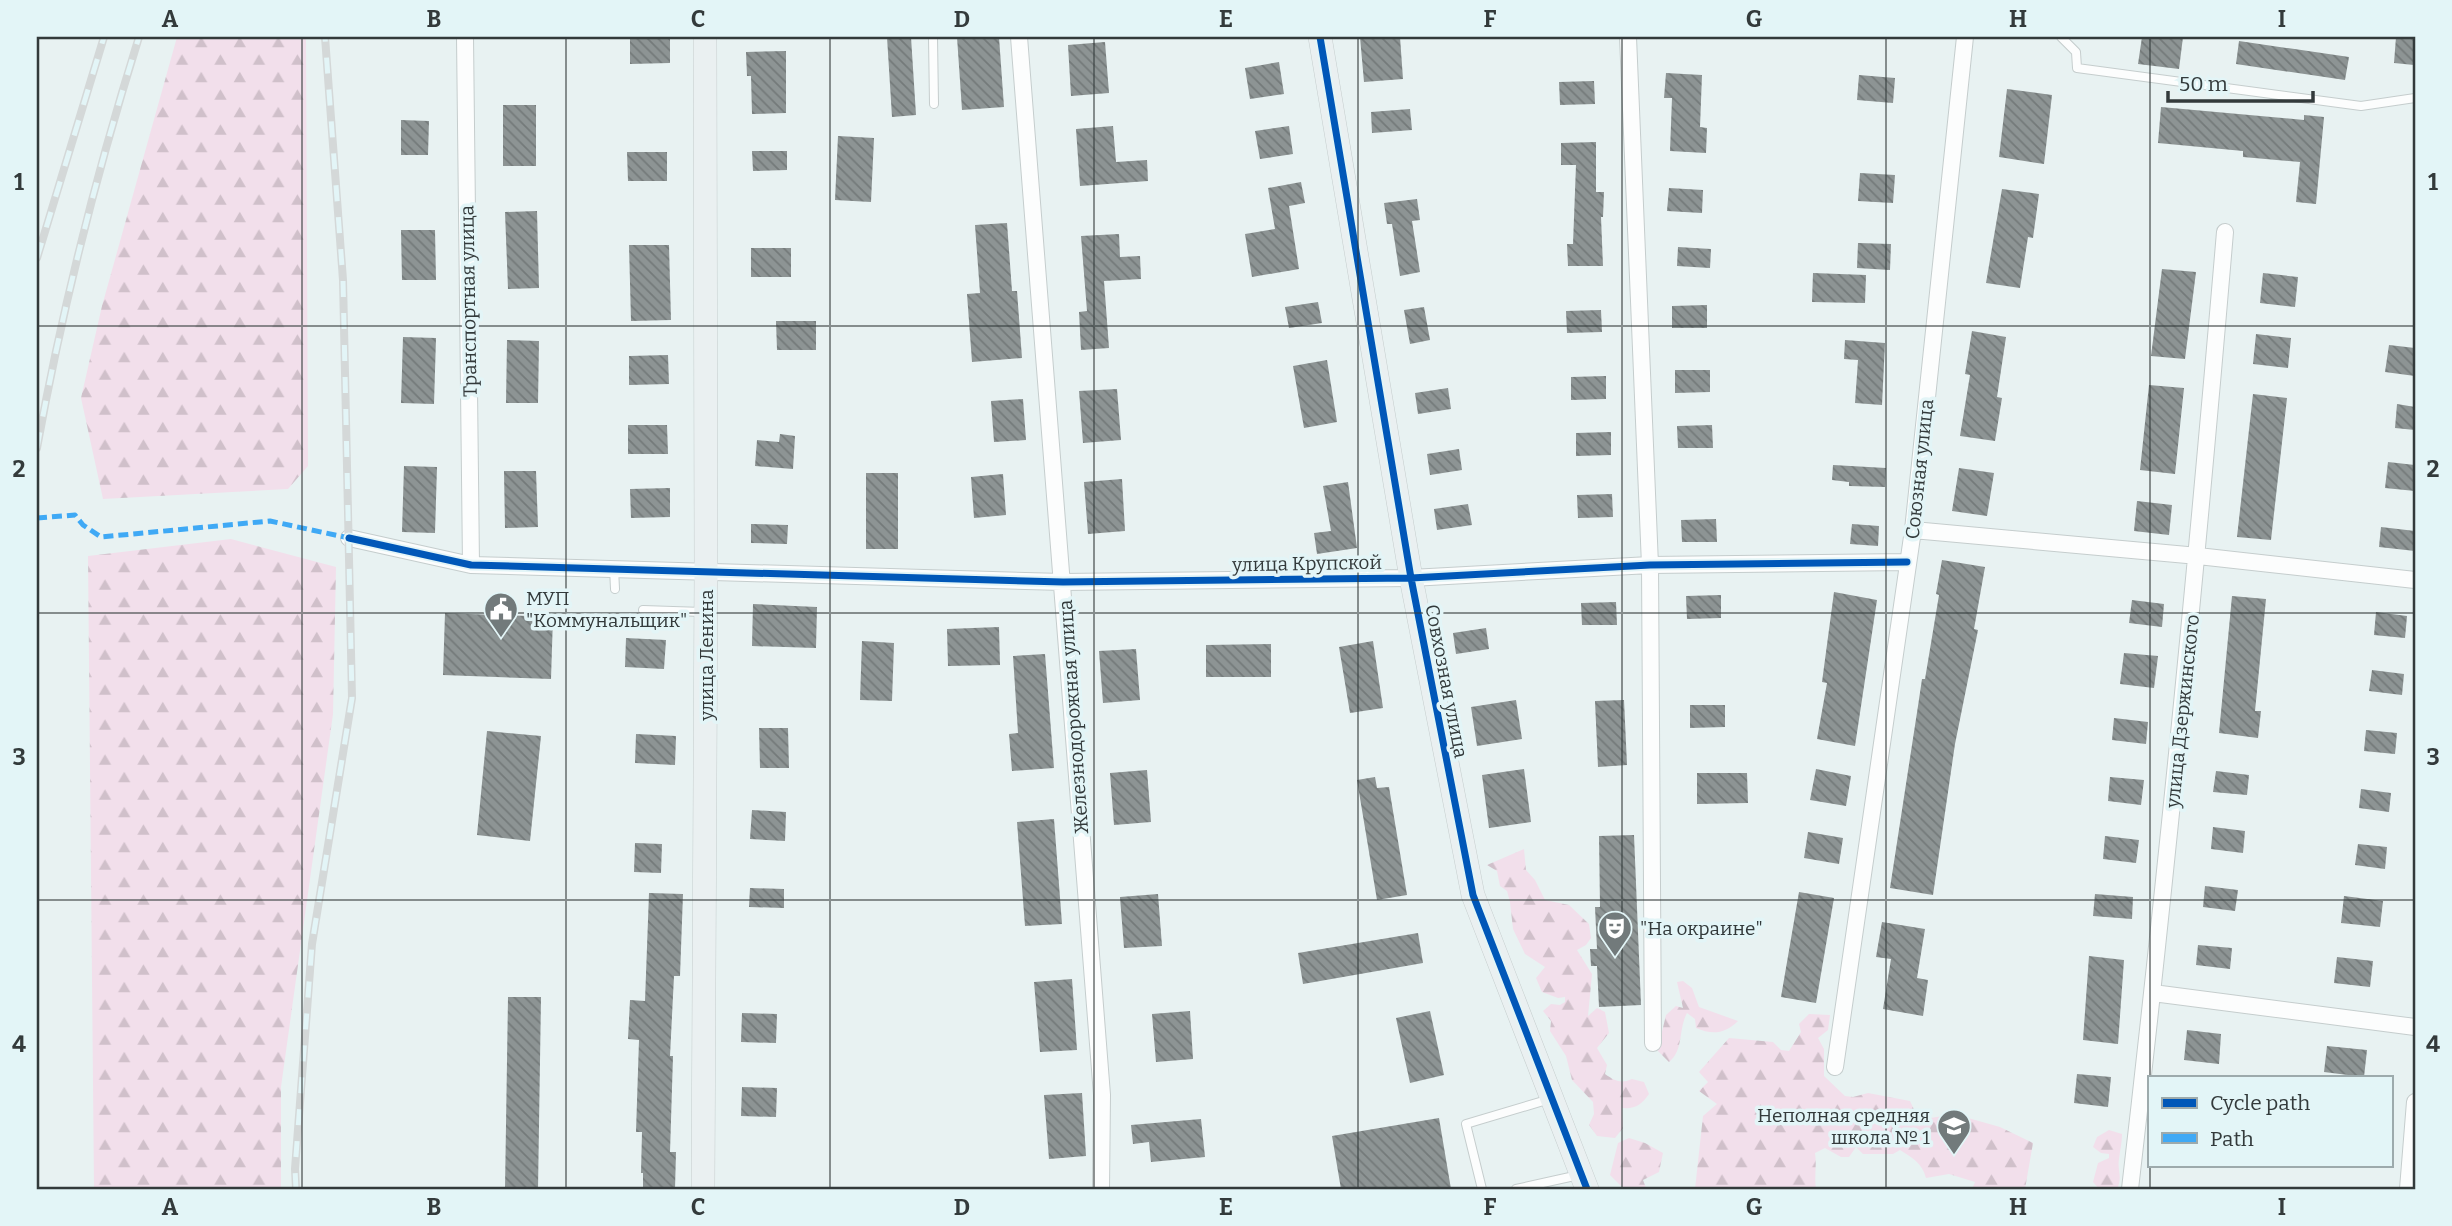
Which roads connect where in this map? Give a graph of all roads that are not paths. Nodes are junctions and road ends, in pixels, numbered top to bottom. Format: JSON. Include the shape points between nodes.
{"nodes":[{"id":1,"x":465,"y":37,"type":"edge"},
{"id":2,"x":705,"y":37,"type":"edge"},
{"id":3,"x":933,"y":37,"type":"edge"},
{"id":4,"x":1019,"y":37,"type":"edge"},
{"id":5,"x":1320,"y":37,"type":"edge"},
{"id":6,"x":1628,"y":37,"type":"edge"},
{"id":7,"x":1965,"y":37,"type":"edge"},
{"id":8,"x":2061,"y":37,"type":"edge"},
{"id":9,"x":2415,"y":98,"type":"edge"},
{"id":10,"x":934,"y":104,"type":"dead end"},
{"id":11,"x":2225,"y":232,"type":"dead end"},
{"id":12,"x":1913,"y":530,"type":"junction"},
{"id":13,"x":349,"y":538,"type":"dead end"},
{"id":14,"x":2198,"y":556,"type":"junction"},
{"id":15,"x":1907,"y":562,"type":"junction"},
{"id":16,"x":471,"y":565,"type":"junction"},
{"id":17,"x":1650,"y":565,"type":"junction"},
{"id":18,"x":614,"y":568,"type":"junction"},
{"id":19,"x":706,"y":570,"type":"junction"},
{"id":20,"x":1410,"y":578,"type":"junction"},
{"id":21,"x":2415,"y":580,"type":"edge"},
{"id":22,"x":1063,"y":582,"type":"junction"},
{"id":23,"x":615,"y":589,"type":"dead end"},
{"id":24,"x":643,"y":610,"type":"dead end"},
{"id":25,"x":706,"y":612,"type":"junction"},
{"id":26,"x":2153,"y":993,"type":"junction"},
{"id":27,"x":2415,"y":1027,"type":"edge"},
{"id":28,"x":1653,"y":1043,"type":"dead end"},
{"id":29,"x":1835,"y":1066,"type":"dead end"},
{"id":30,"x":1554,"y":1098,"type":"junction"},
{"id":31,"x":2415,"y":1102,"type":"edge"},
{"id":32,"x":1585,"y":1182,"type":"edge"},
{"id":33,"x":704,"y":1189,"type":"edge"},
{"id":34,"x":1101,"y":1189,"type":"edge"},
{"id":35,"x":1482,"y":1189,"type":"edge"},
{"id":36,"x":1517,"y":1189,"type":"edge"},
{"id":37,"x":2130,"y":1189,"type":"edge"},
{"id":38,"x":2408,"y":1189,"type":"edge"}],
"edges":[{"from":1,"to":16,"type":"street","name":"Транспортная улица"},
{"from":2,"to":19,"type":"street","name":"улица Ленина"},
{"from":3,"to":10,"type":"lane"},
{"from":4,"to":22,"type":"street","name":"Железнодорожная улица"},
{"from":5,"to":20,"type":"street","name":"Совхозная улица"},
{"from":6,"to":17,"type":"street"},
{"from":7,"to":12,"type":"street","name":"Союзная улица"},
{"from":8,"to":9,"type":"lane","via":[[2076,52],[2077,68],[2361,106]]},
{"from":11,"to":14,"type":"street","name":"улица Дзержинского"},
{"from":12,"to":14,"type":"street"},
{"from":12,"to":15,"type":"street","name":"Союзная улица"},
{"from":13,"to":16,"type":"street","name":"улица Крупской"},
{"from":14,"to":21,"type":"street"},
{"from":14,"to":26,"type":"street","name":"улица Дзержинского"},
{"from":15,"to":17,"type":"street","name":"улица Крупской"},
{"from":15,"to":29,"type":"street","name":"Союзная улица"},
{"from":16,"to":18,"type":"street","name":"улица Крупской"},
{"from":17,"to":20,"type":"street","name":"улица Крупской"},
{"from":17,"to":28,"type":"street"},
{"from":18,"to":19,"type":"street","name":"улица Крупской"},
{"from":18,"to":23,"type":"lane"},
{"from":19,"to":22,"type":"street","name":"улица Крупской"},
{"from":19,"to":25,"type":"street","name":"улица Ленина"},
{"from":20,"to":22,"type":"street","name":"улица Крупской"},
{"from":20,"to":30,"type":"street","name":"Совхозная улица","via":[[1473,895]]},
{"from":22,"to":34,"type":"street","name":"Железнодорожная улица","via":[[1102,1095]]},
{"from":24,"to":25,"type":"lane"},
{"from":25,"to":33,"type":"street","name":"улица Ленина"},
{"from":26,"to":27,"type":"street"},
{"from":26,"to":37,"type":"street","name":"улица Дзержинского"},
{"from":30,"to":32,"type":"street","name":"Совхозная улица"},
{"from":30,"to":35,"type":"lane","via":[[1466,1124]]},
{"from":31,"to":38,"type":"street"},
{"from":32,"to":36,"type":"lane"}]}
